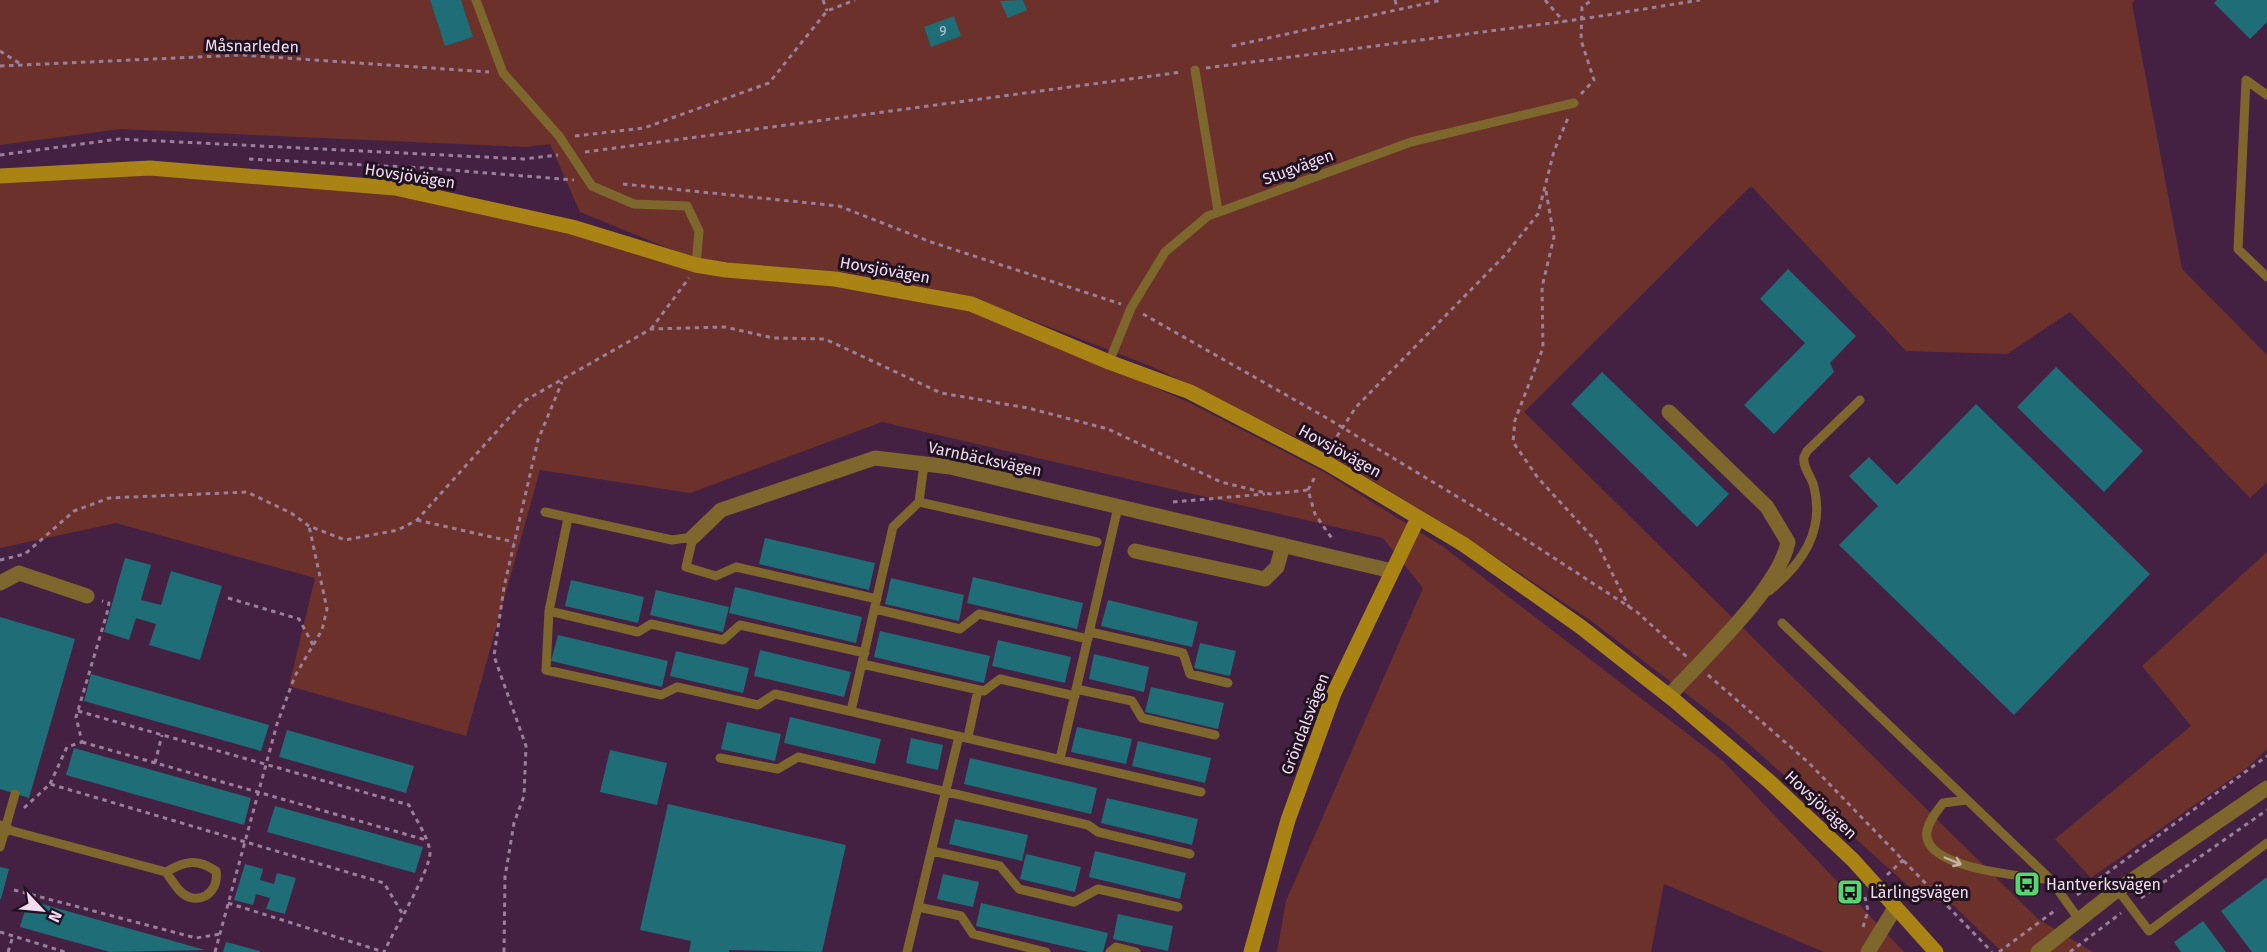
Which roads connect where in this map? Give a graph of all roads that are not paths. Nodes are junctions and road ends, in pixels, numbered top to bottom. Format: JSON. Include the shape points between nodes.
{"nodes":[{"id":1,"x":476,"y":0,"type":"edge"},
{"id":2,"x":1196,"y":70,"type":"road end"},
{"id":3,"x":2267,"y":95,"type":"edge"},
{"id":4,"x":1574,"y":103,"type":"road end"},
{"id":5,"x":0,"y":176,"type":"edge"},
{"id":6,"x":1218,"y":211,"type":"junction"},
{"id":7,"x":696,"y":265,"type":"junction"},
{"id":8,"x":2267,"y":277,"type":"edge"},
{"id":9,"x":1109,"y":362,"type":"junction"},
{"id":10,"x":1860,"y":400,"type":"dead end"},
{"id":11,"x":1669,"y":412,"type":"dead end"},
{"id":12,"x":924,"y":464,"type":"junction"},
{"id":13,"x":919,"y":502,"type":"junction"},
{"id":14,"x":1118,"y":507,"type":"junction"},
{"id":15,"x":545,"y":512,"type":"dead end"},
{"id":16,"x":568,"y":518,"type":"junction"},
{"id":17,"x":1418,"y":518,"type":"junction"},
{"id":18,"x":693,"y":537,"type":"junction"},
{"id":19,"x":1097,"y":542,"type":"dead end"},
{"id":20,"x":1283,"y":545,"type":"junction"},
{"id":21,"x":1135,"y":550,"type":"dead end"},
{"id":22,"x":1392,"y":571,"type":"junction"},
{"id":23,"x":0,"y":583,"type":"edge"},
{"id":24,"x":87,"y":596,"type":"dead end"},
{"id":25,"x":877,"y":598,"type":"junction"},
{"id":26,"x":1750,"y":606,"type":"junction"},
{"id":27,"x":875,"y":609,"type":"junction"},
{"id":28,"x":549,"y":611,"type":"junction"},
{"id":29,"x":1782,"y":623,"type":"dead end"},
{"id":30,"x":1089,"y":636,"type":"junction"},
{"id":31,"x":865,"y":653,"type":"junction"},
{"id":32,"x":862,"y":664,"type":"junction"},
{"id":33,"x":1228,"y":683,"type":"dead end"},
{"id":34,"x":978,"y":690,"type":"junction"},
{"id":35,"x":1075,"y":692,"type":"junction"},
{"id":36,"x":1669,"y":696,"type":"junction"},
{"id":37,"x":851,"y":711,"type":"junction"},
{"id":38,"x":1215,"y":735,"type":"dead end"},
{"id":39,"x":964,"y":736,"type":"junction"},
{"id":40,"x":720,"y":758,"type":"dead end"},
{"id":41,"x":1060,"y":759,"type":"junction"},
{"id":42,"x":2267,"y":788,"type":"edge"},
{"id":43,"x":946,"y":791,"type":"junction"},
{"id":44,"x":1201,"y":792,"type":"dead end"},
{"id":45,"x":15,"y":794,"type":"dead end"},
{"id":46,"x":1967,"y":800,"type":"junction"},
{"id":47,"x":7,"y":830,"type":"edge"},
{"id":48,"x":2267,"y":843,"type":"edge"},
{"id":49,"x":0,"y":847,"type":"edge"},
{"id":50,"x":932,"y":851,"type":"junction"},
{"id":51,"x":1190,"y":854,"type":"dead end"},
{"id":52,"x":166,"y":872,"type":"junction"},
{"id":53,"x":2051,"y":880,"type":"junction"},
{"id":54,"x":2118,"y":890,"type":"junction"},
{"id":55,"x":918,"y":906,"type":"junction"},
{"id":56,"x":1178,"y":907,"type":"dead end"},
{"id":57,"x":1895,"y":908,"type":"junction"},
{"id":58,"x":2080,"y":921,"type":"junction"},
{"id":59,"x":907,"y":952,"type":"edge"},
{"id":60,"x":1046,"y":952,"type":"edge"},
{"id":61,"x":1110,"y":952,"type":"edge"},
{"id":62,"x":1136,"y":952,"type":"edge"},
{"id":63,"x":1251,"y":952,"type":"edge"},
{"id":64,"x":1868,"y":952,"type":"edge"},
{"id":65,"x":1936,"y":952,"type":"edge"},
{"id":66,"x":2038,"y":952,"type":"edge"}],
"edges":[{"from":1,"to":7,"type":"lane","via":[[503,73],[558,136],[592,186],[634,204],[687,206],[699,231]]},
{"from":2,"to":6,"type":"lane"},
{"from":3,"to":8,"type":"lane","via":[[2246,80],[2238,249]]},
{"from":4,"to":6,"type":"lane","name":"Stugvägen","via":[[1412,142]]},
{"from":5,"to":7,"type":"street","name":"Hovsjövägen","via":[[150,168],[395,188],[572,227]]},
{"from":6,"to":9,"type":"lane","name":"Stugvägen","via":[[1165,252],[1131,308]]},
{"from":7,"to":9,"type":"street","name":"Hovsjövägen","via":[[835,279],[971,304]]},
{"from":9,"to":17,"type":"street","name":"Hovsjövägen","via":[[1190,392],[1327,463]]},
{"from":10,"to":26,"type":"lane","via":[[1804,457],[1818,513],[1810,544],[1791,570]]},
{"from":11,"to":26,"type":"street","via":[[1767,507],[1788,542],[1778,568]]},
{"from":12,"to":13,"type":"lane"},
{"from":12,"to":14,"type":"street","name":"Varnbäcksvägen"},
{"from":12,"to":18,"type":"street","name":"Varnbäcksvägen","via":[[875,458],[721,510]]},
{"from":13,"to":19,"type":"lane"},
{"from":13,"to":25,"type":"lane","via":[[893,528]]},
{"from":14,"to":20,"type":"street","name":"Varnbäcksvägen"},
{"from":14,"to":30,"type":"lane"},
{"from":15,"to":16,"type":"lane"},
{"from":16,"to":18,"type":"lane","via":[[672,540]]},
{"from":16,"to":28,"type":"lane"},
{"from":17,"to":22,"type":"street","name":"Gröndalsvägen"},
{"from":17,"to":36,"type":"street","name":"Hovsjövägen","via":[[1463,544],[1581,627]]},
{"from":18,"to":25,"type":"lane","via":[[686,567],[716,576],[736,567]]},
{"from":20,"to":21,"type":"street","via":[[1277,567],[1265,579]]},
{"from":20,"to":22,"type":"street","name":"Varnbäcksvägen"},
{"from":22,"to":63,"type":"street","name":"Gröndalsvägen","via":[[1334,693],[1288,820]]},
{"from":23,"to":24,"type":"street","via":[[19,573]]},
{"from":25,"to":27,"type":"lane"},
{"from":26,"to":36,"type":"street"},
{"from":27,"to":30,"type":"lane","via":[[960,629],[979,614]]},
{"from":27,"to":31,"type":"lane"},
{"from":28,"to":31,"type":"lane","via":[[638,632],[651,624],[723,640],[740,625]]},
{"from":28,"to":37,"type":"lane","via":[[546,670],[661,695],[678,687],[758,705],[776,694]]},
{"from":29,"to":46,"type":"lane"},
{"from":30,"to":33,"type":"lane","via":[[1183,653],[1190,674]]},
{"from":30,"to":35,"type":"lane"},
{"from":31,"to":32,"type":"lane"},
{"from":32,"to":34,"type":"lane"},
{"from":32,"to":37,"type":"lane"},
{"from":34,"to":35,"type":"lane","via":[[984,691],[1000,679]]},
{"from":34,"to":39,"type":"lane"},
{"from":35,"to":38,"type":"lane","via":[[1132,701],[1142,718]]},
{"from":35,"to":41,"type":"lane"},
{"from":36,"to":57,"type":"street","name":"Hovsjövägen","via":[[1779,789],[1853,860]]},
{"from":37,"to":39,"type":"lane"},
{"from":39,"to":41,"type":"lane"},
{"from":39,"to":43,"type":"lane"},
{"from":40,"to":43,"type":"lane","via":[[778,769],[798,757]]},
{"from":41,"to":44,"type":"lane"},
{"from":42,"to":54,"type":"street"},
{"from":43,"to":50,"type":"lane"},
{"from":43,"to":51,"type":"lane"},
{"from":45,"to":47,"type":"lane"},
{"from":46,"to":53,"type":"lane"},
{"from":46,"to":53,"type":"lane","one_way":true,"via":[[1943,803],[1933,816],[1926,831],[1936,853],[1961,864]]},
{"from":47,"to":49,"type":"lane"},
{"from":47,"to":52,"type":"lane"},
{"from":48,"to":54,"type":"lane","via":[[2149,931]]},
{"from":50,"to":55,"type":"lane"},
{"from":50,"to":56,"type":"lane","via":[[1000,866],[1019,889],[1030,892],[1074,902],[1098,889]]},
{"from":52,"to":52,"type":"lane","via":[[188,861],[207,864],[217,877],[208,897],[199,898],[181,892]]},
{"from":53,"to":58,"type":"lane"},
{"from":54,"to":58,"type":"street"},
{"from":55,"to":59,"type":"lane"},
{"from":55,"to":60,"type":"lane","via":[[961,916],[973,934]]},
{"from":57,"to":64,"type":"street"},
{"from":57,"to":65,"type":"street","name":"Hovsjövägen"},
{"from":58,"to":66,"type":"street"},
{"from":61,"to":62,"type":"lane","via":[[1116,947]]}]}
